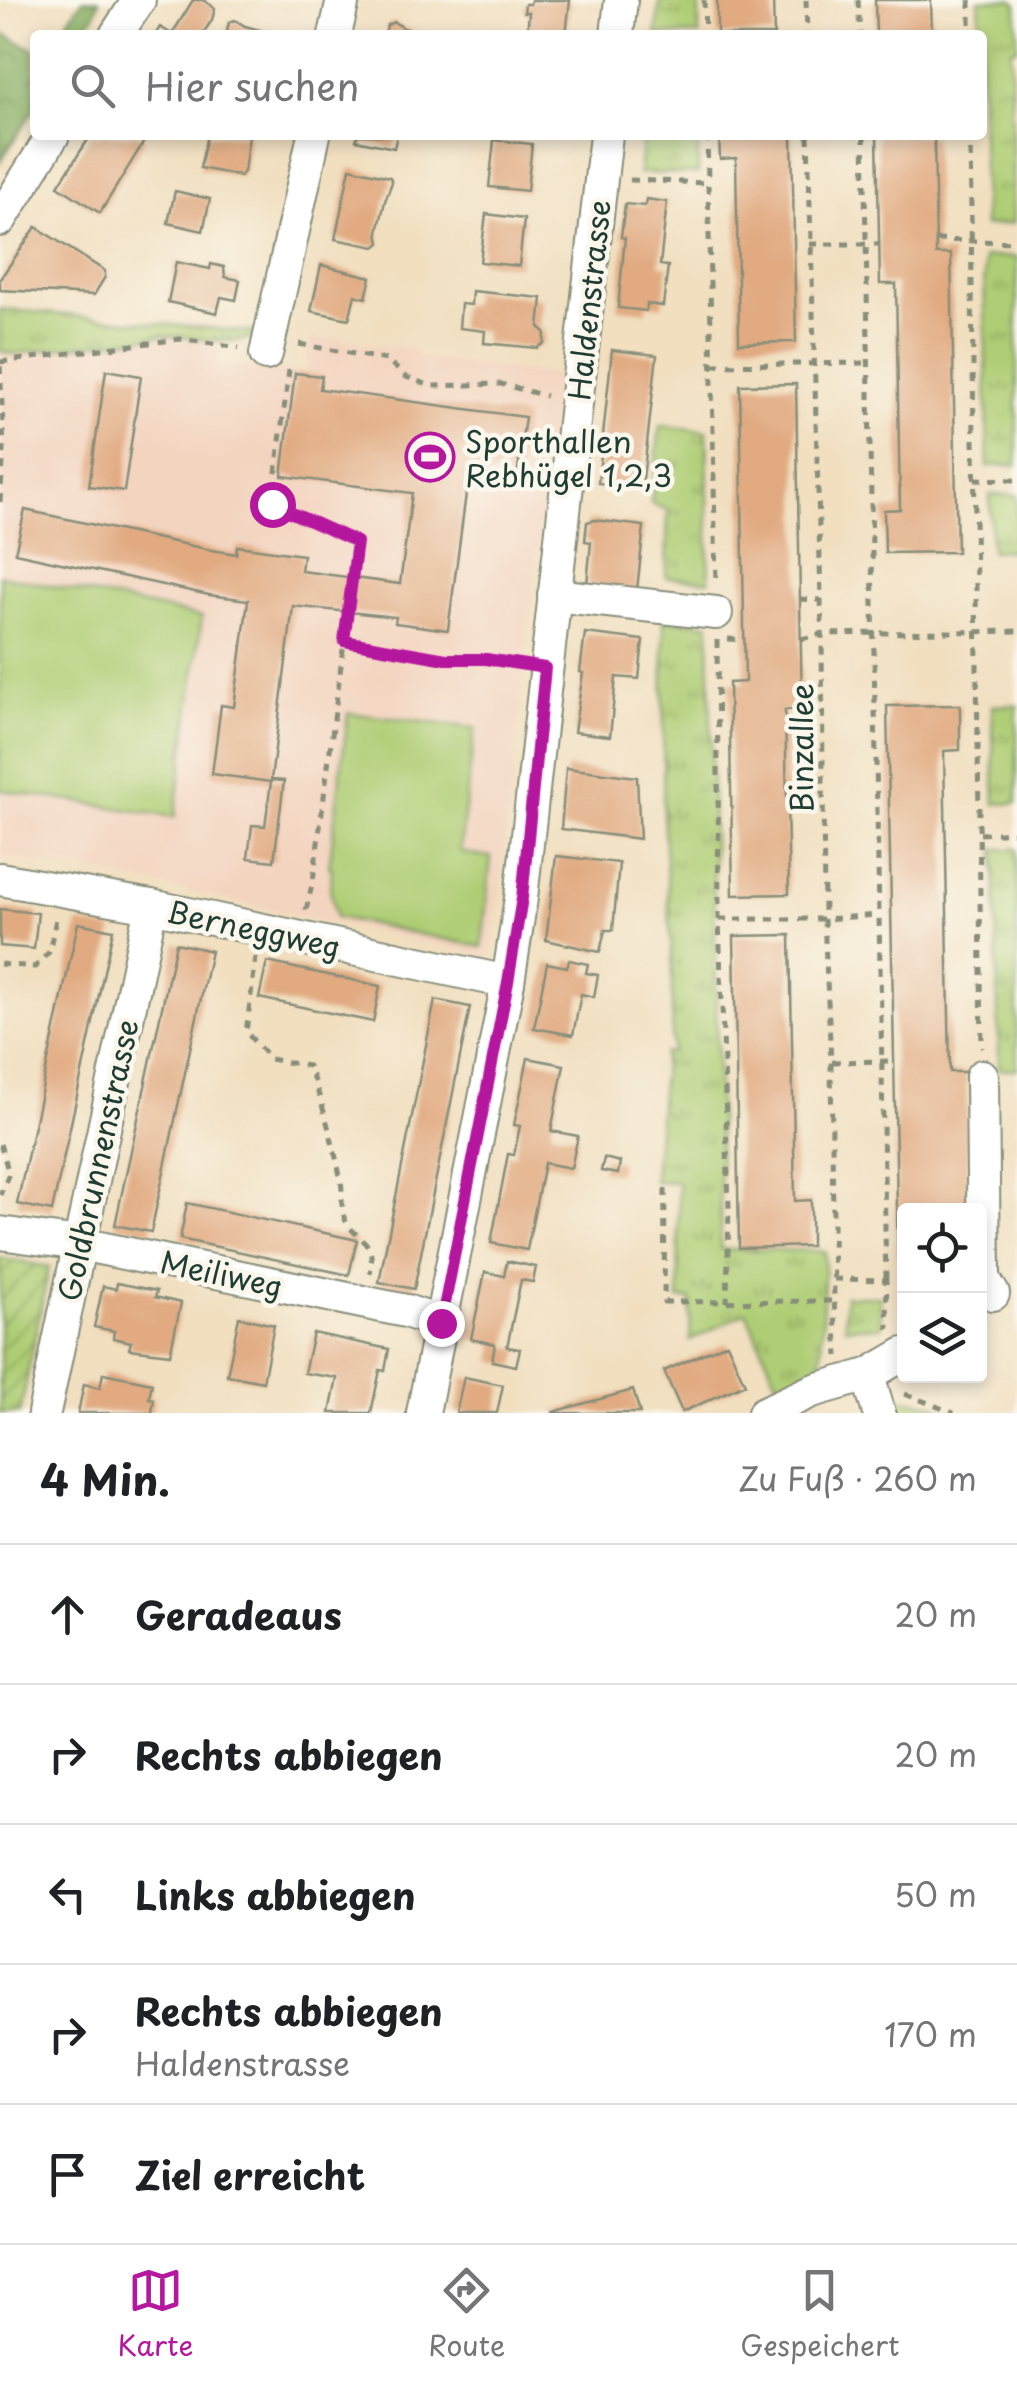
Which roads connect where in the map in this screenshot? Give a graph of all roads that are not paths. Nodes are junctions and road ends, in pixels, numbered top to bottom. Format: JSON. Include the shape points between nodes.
{"nodes":[{"id":1,"x":139,"y":0,"type":"edge"},
{"id":2,"x":343,"y":0,"type":"edge"},
{"id":3,"x":621,"y":0,"type":"edge"},
{"id":4,"x":119,"y":30,"type":"edge"},
{"id":5,"x":336,"y":30,"type":"edge"},
{"id":6,"x":618,"y":30,"type":"edge"},
{"id":7,"x":51,"y":140,"type":"edge"},
{"id":8,"x":313,"y":140,"type":"edge"},
{"id":9,"x":605,"y":140,"type":"edge"},
{"id":10,"x":0,"y":220,"type":"edge"},
{"id":11,"x":266,"y":354,"type":"road end"},
{"id":12,"x":554,"y":595,"type":"junction"},
{"id":13,"x":719,"y":622,"type":"road end"},
{"id":14,"x":0,"y":878,"type":"edge"},
{"id":15,"x":151,"y":906,"type":"junction"},
{"id":16,"x":508,"y":982,"type":"junction"},
{"id":17,"x":982,"y":1076,"type":"road end"},
{"id":18,"x":0,"y":1233,"type":"edge"},
{"id":19,"x":80,"y":1244,"type":"junction"},
{"id":20,"x":996,"y":1292,"type":"edge"},
{"id":21,"x":441,"y":1323,"type":"junction"},
{"id":22,"x":897,"y":1347,"type":"edge"},
{"id":23,"x":870,"y":1385,"type":"edge"},
{"id":24,"x":44,"y":1413,"type":"edge"},
{"id":25,"x":423,"y":1413,"type":"edge"},
{"id":26,"x":764,"y":1413,"type":"edge"}],
"edges":[{"from":1,"to":4,"type":"street"},
{"from":2,"to":5,"type":"street"},
{"from":3,"to":6,"type":"street"},
{"from":7,"to":10,"type":"street"},
{"from":8,"to":11,"type":"street"},
{"from":9,"to":12,"type":"street","name":"Haldenstrasse"},
{"from":12,"to":13,"type":"street"},
{"from":12,"to":16,"type":"street","name":"Haldenstrasse"},
{"from":14,"to":15,"type":"street","name":"Berneggweg"},
{"from":15,"to":16,"type":"street","name":"Berneggweg"},
{"from":15,"to":19,"type":"street","name":"Goldbrunnenstrasse"},
{"from":16,"to":21,"type":"street","name":"Haldenstrasse"},
{"from":17,"to":20,"type":"street","via":[[984,1279]]},
{"from":18,"to":19,"type":"street","name":"Meiliweg"},
{"from":19,"to":21,"type":"street","name":"Meiliweg"},
{"from":19,"to":24,"type":"street","name":"Goldbrunnenstrasse"},
{"from":21,"to":25,"type":"street","name":"Haldenstrasse"},
{"from":22,"to":23,"type":"street"},
{"from":23,"to":26,"type":"street","via":[[812,1391]]}]}
